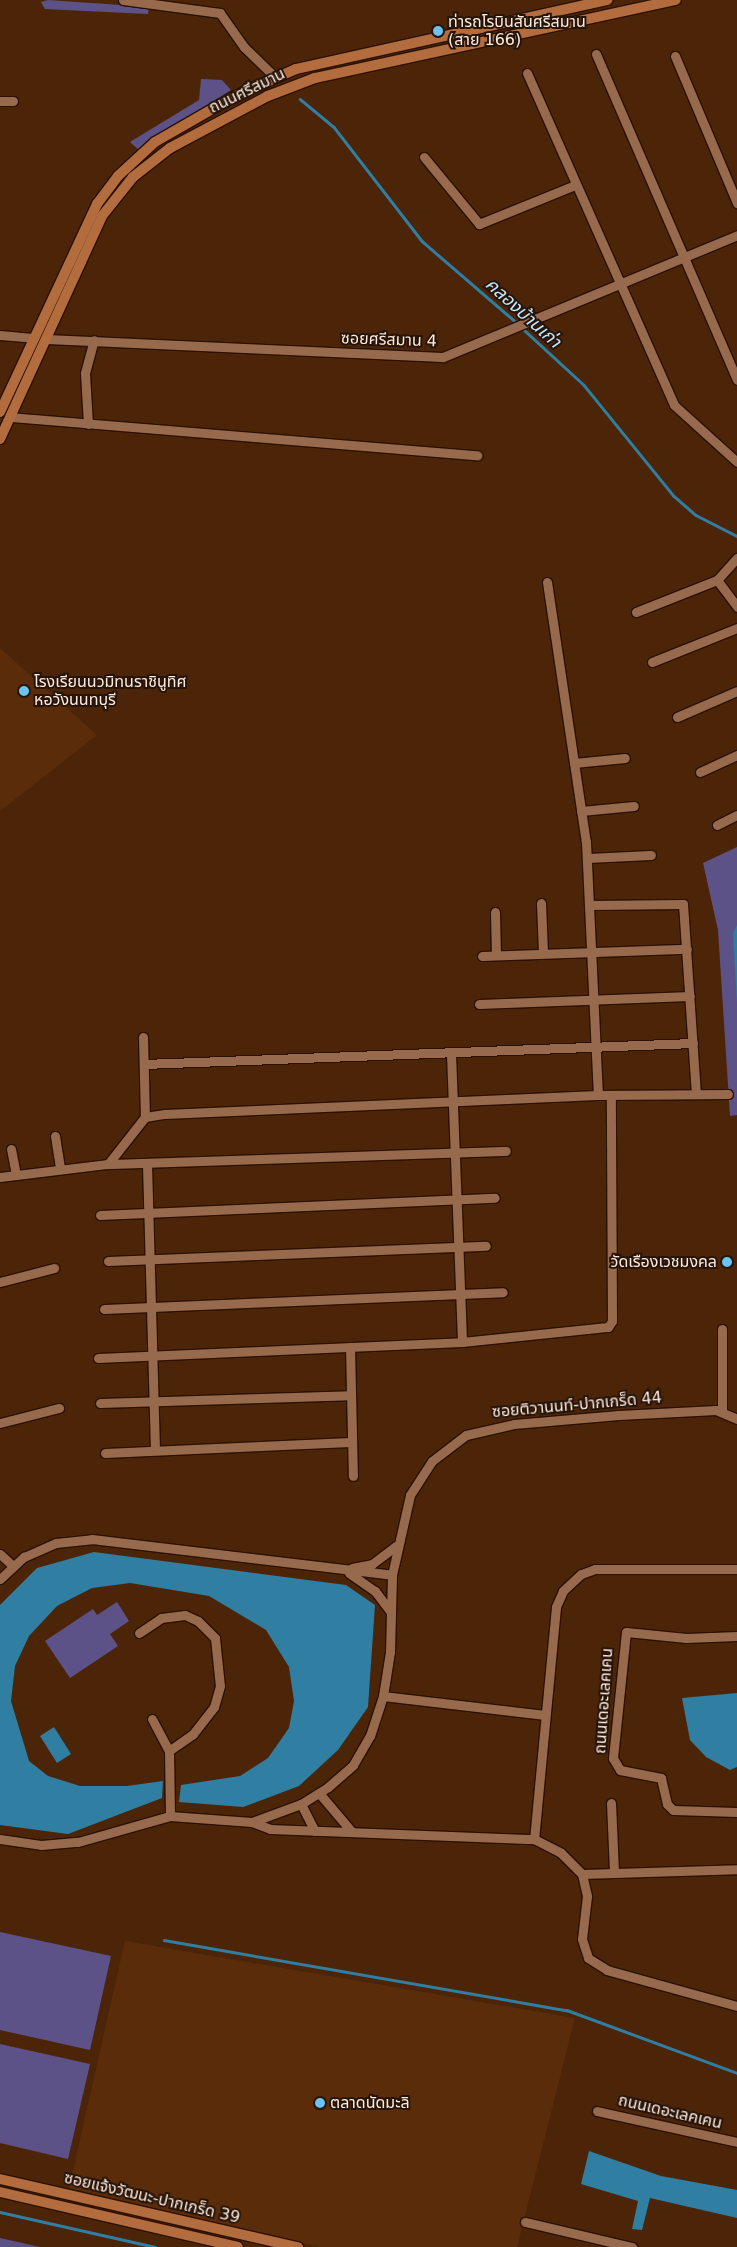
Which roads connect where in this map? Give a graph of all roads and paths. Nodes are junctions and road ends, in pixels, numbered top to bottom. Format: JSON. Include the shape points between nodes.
{"nodes":[{"id":1,"x":123,"y":0,"type":"edge"},
{"id":2,"x":607,"y":0,"type":"edge"},
{"id":3,"x":676,"y":0,"type":"edge"},
{"id":4,"x":596,"y":54,"type":"dead end"},
{"id":5,"x":675,"y":56,"type":"dead end"},
{"id":6,"x":527,"y":73,"type":"dead end"},
{"id":7,"x":275,"y":77,"type":"junction"},
{"id":8,"x":0,"y":101,"type":"edge"},
{"id":9,"x":13,"y":101,"type":"dead end"},
{"id":10,"x":424,"y":157,"type":"dead end"},
{"id":11,"x":575,"y":185,"type":"junction"},
{"id":12,"x":737,"y":203,"type":"edge"},
{"id":13,"x":737,"y":235,"type":"edge"},
{"id":14,"x":684,"y":256,"type":"junction"},
{"id":15,"x":620,"y":284,"type":"junction"},
{"id":16,"x":0,"y":335,"type":"edge"},
{"id":17,"x":34,"y":338,"type":"junction"},
{"id":18,"x":46,"y":339,"type":"junction"},
{"id":19,"x":94,"y":340,"type":"junction"},
{"id":20,"x":737,"y":380,"type":"edge"},
{"id":21,"x":0,"y":412,"type":"edge"},
{"id":22,"x":10,"y":417,"type":"junction"},
{"id":23,"x":88,"y":424,"type":"junction"},
{"id":24,"x":0,"y":439,"type":"edge"},
{"id":25,"x":477,"y":455,"type":"dead end"},
{"id":26,"x":737,"y":462,"type":"edge"},
{"id":27,"x":737,"y":558,"type":"edge"},
{"id":28,"x":717,"y":580,"type":"junction"},
{"id":29,"x":547,"y":582,"type":"dead end"},
{"id":30,"x":737,"y":607,"type":"edge"},
{"id":31,"x":636,"y":612,"type":"dead end"},
{"id":32,"x":737,"y":628,"type":"edge"},
{"id":33,"x":652,"y":662,"type":"dead end"},
{"id":34,"x":737,"y":691,"type":"edge"},
{"id":35,"x":677,"y":717,"type":"dead end"},
{"id":36,"x":737,"y":754,"type":"edge"},
{"id":37,"x":624,"y":758,"type":"dead end"},
{"id":38,"x":574,"y":763,"type":"junction"},
{"id":39,"x":700,"y":772,"type":"dead end"},
{"id":40,"x":634,"y":806,"type":"dead end"},
{"id":41,"x":581,"y":811,"type":"junction"},
{"id":42,"x":737,"y":815,"type":"edge"},
{"id":43,"x":717,"y":825,"type":"dead end"},
{"id":44,"x":651,"y":855,"type":"dead end"},
{"id":45,"x":587,"y":858,"type":"junction"},
{"id":46,"x":541,"y":903,"type":"dead end"},
{"id":47,"x":590,"y":905,"type":"junction"},
{"id":48,"x":495,"y":912,"type":"dead end"},
{"id":49,"x":687,"y":949,"type":"junction"},
{"id":50,"x":592,"y":951,"type":"junction"},
{"id":51,"x":543,"y":953,"type":"junction"},
{"id":52,"x":496,"y":955,"type":"junction"},
{"id":53,"x":482,"y":956,"type":"dead end"},
{"id":54,"x":690,"y":996,"type":"junction"},
{"id":55,"x":595,"y":1000,"type":"junction"},
{"id":56,"x":478,"y":1004,"type":"dead end"},
{"id":57,"x":143,"y":1037,"type":"dead end"},
{"id":58,"x":693,"y":1043,"type":"junction"},
{"id":59,"x":598,"y":1047,"type":"junction"},
{"id":60,"x":451,"y":1054,"type":"junction"},
{"id":61,"x":144,"y":1064,"type":"junction"},
{"id":62,"x":696,"y":1093,"type":"junction"},
{"id":63,"x":728,"y":1094,"type":"dead end"},
{"id":64,"x":598,"y":1095,"type":"junction"},
{"id":65,"x":610,"y":1095,"type":"junction"},
{"id":66,"x":452,"y":1102,"type":"junction"},
{"id":67,"x":145,"y":1117,"type":"junction"},
{"id":68,"x":55,"y":1136,"type":"dead end"},
{"id":69,"x":11,"y":1149,"type":"dead end"},
{"id":70,"x":506,"y":1150,"type":"dead end"},
{"id":71,"x":454,"y":1153,"type":"junction"},
{"id":72,"x":108,"y":1164,"type":"junction"},
{"id":73,"x":147,"y":1164,"type":"junction"},
{"id":74,"x":60,"y":1170,"type":"junction"},
{"id":75,"x":16,"y":1175,"type":"junction"},
{"id":76,"x":0,"y":1177,"type":"edge"},
{"id":77,"x":496,"y":1198,"type":"dead end"},
{"id":78,"x":456,"y":1199,"type":"junction"},
{"id":79,"x":148,"y":1213,"type":"junction"},
{"id":80,"x":100,"y":1216,"type":"dead end"},
{"id":81,"x":486,"y":1246,"type":"dead end"},
{"id":82,"x":457,"y":1247,"type":"junction"},
{"id":83,"x":150,"y":1260,"type":"junction"},
{"id":84,"x":108,"y":1261,"type":"dead end"},
{"id":85,"x":54,"y":1268,"type":"dead end"},
{"id":86,"x":0,"y":1282,"type":"edge"},
{"id":87,"x":503,"y":1292,"type":"dead end"},
{"id":88,"x":460,"y":1294,"type":"junction"},
{"id":89,"x":151,"y":1307,"type":"junction"},
{"id":90,"x":104,"y":1309,"type":"dead end"},
{"id":91,"x":722,"y":1329,"type":"dead end"},
{"id":92,"x":462,"y":1342,"type":"junction"},
{"id":93,"x":350,"y":1347,"type":"junction"},
{"id":94,"x":152,"y":1356,"type":"junction"},
{"id":95,"x":98,"y":1358,"type":"dead end"},
{"id":96,"x":350,"y":1395,"type":"junction"},
{"id":97,"x":154,"y":1401,"type":"junction"},
{"id":98,"x":100,"y":1403,"type":"dead end"},
{"id":99,"x":59,"y":1408,"type":"dead end"},
{"id":100,"x":722,"y":1411,"type":"junction"},
{"id":101,"x":737,"y":1419,"type":"edge"},
{"id":102,"x":0,"y":1423,"type":"edge"},
{"id":103,"x":350,"y":1442,"type":"junction"},
{"id":104,"x":155,"y":1450,"type":"junction"},
{"id":105,"x":105,"y":1453,"type":"dead end"},
{"id":106,"x":353,"y":1476,"type":"dead end"},
{"id":107,"x":396,"y":1546,"type":"junction"},
{"id":108,"x":0,"y":1554,"type":"edge"},
{"id":109,"x":13,"y":1566,"type":"junction"},
{"id":110,"x":737,"y":1569,"type":"edge"},
{"id":111,"x":343,"y":1570,"type":"junction"},
{"id":112,"x":392,"y":1575,"type":"junction"},
{"id":113,"x":0,"y":1579,"type":"edge"},
{"id":114,"x":390,"y":1611,"type":"junction"},
{"id":115,"x":139,"y":1633,"type":"dead end"},
{"id":116,"x":737,"y":1636,"type":"edge"},
{"id":117,"x":383,"y":1696,"type":"junction"},
{"id":118,"x":545,"y":1715,"type":"junction"},
{"id":119,"x":152,"y":1719,"type":"dead end"},
{"id":120,"x":170,"y":1751,"type":"junction"},
{"id":121,"x":318,"y":1793,"type":"junction"},
{"id":122,"x":612,"y":1803,"type":"dead end"},
{"id":123,"x":301,"y":1804,"type":"junction"},
{"id":124,"x":737,"y":1812,"type":"edge"},
{"id":125,"x":170,"y":1816,"type":"junction"},
{"id":126,"x":252,"y":1822,"type":"junction"},
{"id":127,"x":315,"y":1831,"type":"junction"},
{"id":128,"x":352,"y":1832,"type":"junction"},
{"id":129,"x":0,"y":1839,"type":"edge"},
{"id":130,"x":534,"y":1839,"type":"junction"},
{"id":131,"x":737,"y":1870,"type":"edge"},
{"id":132,"x":614,"y":1873,"type":"junction"},
{"id":133,"x":582,"y":1874,"type":"junction"},
{"id":134,"x":737,"y":2006,"type":"edge"},
{"id":135,"x":597,"y":2111,"type":"dead end"},
{"id":136,"x":737,"y":2142,"type":"edge"},
{"id":137,"x":0,"y":2179,"type":"edge"},
{"id":138,"x":0,"y":2192,"type":"edge"},
{"id":139,"x":526,"y":2222,"type":"dead end"},
{"id":140,"x":238,"y":2247,"type":"edge"},
{"id":141,"x":298,"y":2247,"type":"edge"},
{"id":142,"x":632,"y":2247,"type":"edge"}],
"edges":[{"from":1,"to":7,"type":"street","via":[[220,13],[244,47]]},
{"from":2,"to":7,"type":"main road","name":"ถนนศรีสมาน","via":[[341,58]]},
{"from":3,"to":18,"type":"main road","name":"ถนนศรีสมาน","via":[[316,78],[199,132],[150,162],[116,196]]},
{"from":4,"to":14,"type":"street"},
{"from":5,"to":12,"type":"street"},
{"from":6,"to":11,"type":"street"},
{"from":7,"to":17,"type":"main road","name":"ถนนศรีสมาน","via":[[155,142],[118,176],[91,214]]},
{"from":8,"to":9,"type":"street"},
{"from":10,"to":11,"type":"street","via":[[479,224]]},
{"from":11,"to":15,"type":"street"},
{"from":13,"to":14,"type":"street","name":"ซอยศรีสมาน 4"},
{"from":14,"to":15,"type":"street","name":"ซอยศรีสมาน 4"},
{"from":14,"to":20,"type":"street"},
{"from":15,"to":19,"type":"street","name":"ซอยศรีสมาน 4","via":[[439,357]]},
{"from":15,"to":26,"type":"street","via":[[674,405]]},
{"from":16,"to":17,"type":"street"},
{"from":17,"to":21,"type":"main road","name":"ถนนศรีสมาน"},
{"from":18,"to":19,"type":"street","name":"ซอยศรีสมาน 4"},
{"from":18,"to":22,"type":"main road","name":"ถนนศรีสมาน"},
{"from":19,"to":23,"type":"street","via":[[85,372]]},
{"from":22,"to":23,"type":"street"},
{"from":22,"to":24,"type":"main road","name":"ถนนศรีสมาน"},
{"from":23,"to":25,"type":"street"},
{"from":27,"to":28,"type":"street"},
{"from":28,"to":30,"type":"street"},
{"from":28,"to":31,"type":"street"},
{"from":29,"to":38,"type":"street"},
{"from":32,"to":33,"type":"street"},
{"from":34,"to":35,"type":"street"},
{"from":36,"to":39,"type":"street"},
{"from":37,"to":38,"type":"street"},
{"from":38,"to":41,"type":"street"},
{"from":40,"to":41,"type":"street"},
{"from":41,"to":45,"type":"street"},
{"from":42,"to":43,"type":"street"},
{"from":44,"to":45,"type":"street"},
{"from":45,"to":47,"type":"street"},
{"from":46,"to":51,"type":"street"},
{"from":47,"to":49,"type":"street","via":[[681,902]]},
{"from":47,"to":50,"type":"street"},
{"from":48,"to":52,"type":"street"},
{"from":49,"to":50,"type":"street"},
{"from":49,"to":54,"type":"street"},
{"from":50,"to":51,"type":"street"},
{"from":50,"to":55,"type":"street"},
{"from":51,"to":52,"type":"street"},
{"from":52,"to":53,"type":"street"},
{"from":54,"to":55,"type":"street"},
{"from":54,"to":58,"type":"street"},
{"from":55,"to":56,"type":"street"},
{"from":55,"to":59,"type":"street"},
{"from":57,"to":61,"type":"street"},
{"from":58,"to":59,"type":"street"},
{"from":58,"to":62,"type":"street"},
{"from":59,"to":60,"type":"street"},
{"from":59,"to":64,"type":"street"},
{"from":60,"to":61,"type":"street"},
{"from":60,"to":66,"type":"street"},
{"from":61,"to":67,"type":"street"},
{"from":62,"to":63,"type":"street"},
{"from":62,"to":65,"type":"street"},
{"from":64,"to":65,"type":"street"},
{"from":64,"to":66,"type":"street"},
{"from":65,"to":92,"type":"street","via":[[611,1325],[580,1332]]},
{"from":66,"to":67,"type":"street"},
{"from":66,"to":71,"type":"street"},
{"from":67,"to":72,"type":"street"},
{"from":68,"to":74,"type":"street"},
{"from":69,"to":75,"type":"street"},
{"from":70,"to":71,"type":"street"},
{"from":71,"to":73,"type":"street"},
{"from":71,"to":78,"type":"street"},
{"from":72,"to":73,"type":"street"},
{"from":72,"to":74,"type":"street"},
{"from":73,"to":79,"type":"street"},
{"from":74,"to":75,"type":"street"},
{"from":75,"to":76,"type":"street"},
{"from":77,"to":78,"type":"street"},
{"from":78,"to":79,"type":"street"},
{"from":78,"to":82,"type":"street"},
{"from":79,"to":80,"type":"street"},
{"from":79,"to":83,"type":"street"},
{"from":81,"to":82,"type":"street"},
{"from":82,"to":83,"type":"street"},
{"from":82,"to":88,"type":"street"},
{"from":83,"to":84,"type":"street"},
{"from":83,"to":89,"type":"street"},
{"from":85,"to":86,"type":"street"},
{"from":87,"to":88,"type":"street"},
{"from":88,"to":89,"type":"street"},
{"from":88,"to":92,"type":"street"},
{"from":89,"to":90,"type":"street"},
{"from":89,"to":94,"type":"street"},
{"from":91,"to":100,"type":"street"},
{"from":92,"to":93,"type":"street"},
{"from":93,"to":94,"type":"street"},
{"from":93,"to":96,"type":"street"},
{"from":94,"to":95,"type":"street"},
{"from":94,"to":97,"type":"street"},
{"from":96,"to":97,"type":"street"},
{"from":96,"to":103,"type":"street"},
{"from":97,"to":98,"type":"street"},
{"from":97,"to":104,"type":"street"},
{"from":99,"to":102,"type":"street"},
{"from":100,"to":101,"type":"street"},
{"from":100,"to":107,"type":"street","name":"ซอยติวานนท์-ปากเกร็ด 44","via":[[514,1424],[466,1435],[421,1476],[410,1495]]},
{"from":103,"to":104,"type":"street"},
{"from":103,"to":106,"type":"street"},
{"from":104,"to":105,"type":"street"},
{"from":107,"to":111,"type":"street","via":[[372,1564]]},
{"from":107,"to":112,"type":"street","name":"ซอยติวานนท์-ปากเกร็ด 44"},
{"from":108,"to":109,"type":"street"},
{"from":109,"to":111,"type":"street","via":[[56,1543],[92,1539]]},
{"from":109,"to":113,"type":"street"},
{"from":110,"to":118,"type":"street","via":[[610,1567],[572,1581],[556,1607]]},
{"from":111,"to":112,"type":"street"},
{"from":111,"to":114,"type":"street","via":[[375,1591]]},
{"from":112,"to":114,"type":"street","name":"ซอยติวานนท์-ปากเกร็ด 44"},
{"from":114,"to":117,"type":"street","name":"ซอยติวานนท์-ปากเกร็ด 44"},
{"from":115,"to":120,"type":"street","via":[[161,1618],[185,1616],[198,1621],[215,1638],[220,1686],[214,1707],[193,1734]]},
{"from":116,"to":124,"type":"street","name":"ถนนเดอะเลคเคน","via":[[686,1638],[626,1632],[613,1758],[625,1773],[661,1778],[667,1804],[673,1810]]},
{"from":117,"to":118,"type":"street"},
{"from":117,"to":121,"type":"street","name":"ซอยติวานนท์-ปากเกร็ด 44","via":[[370,1736],[353,1765]]},
{"from":118,"to":130,"type":"street"},
{"from":119,"to":120,"type":"street"},
{"from":120,"to":125,"type":"street"},
{"from":121,"to":123,"type":"street","name":"ซอยติวานนท์-ปากเกร็ด 44"},
{"from":121,"to":128,"type":"street"},
{"from":122,"to":132,"type":"street"},
{"from":123,"to":126,"type":"street","name":"ซอยติวานนท์-ปากเกร็ด 44"},
{"from":123,"to":127,"type":"street"},
{"from":125,"to":126,"type":"street","name":"ซอยติวานนท์-ปากเกร็ด 44"},
{"from":125,"to":129,"type":"street","name":"ซอยติวานนท์-ปากเกร็ด 44","via":[[78,1842],[41,1845]]},
{"from":126,"to":127,"type":"street","via":[[270,1829]]},
{"from":127,"to":128,"type":"street"},
{"from":128,"to":130,"type":"street"},
{"from":130,"to":133,"type":"street","via":[[561,1853]]},
{"from":131,"to":132,"type":"street"},
{"from":132,"to":133,"type":"street"},
{"from":133,"to":134,"type":"street","via":[[587,1896],[582,1939],[588,1958],[608,1970]]},
{"from":135,"to":136,"type":"street","name":"ถนนเดอะเลคเคน"},
{"from":137,"to":141,"type":"main road","name":"ซอยแจ้งวัฒนะ-ปากเกร็ด 39"},
{"from":138,"to":140,"type":"main road","name":"ซอยแจ้งวัฒนะ-ปากเกร็ด 39"},
{"from":139,"to":142,"type":"street"}]}
